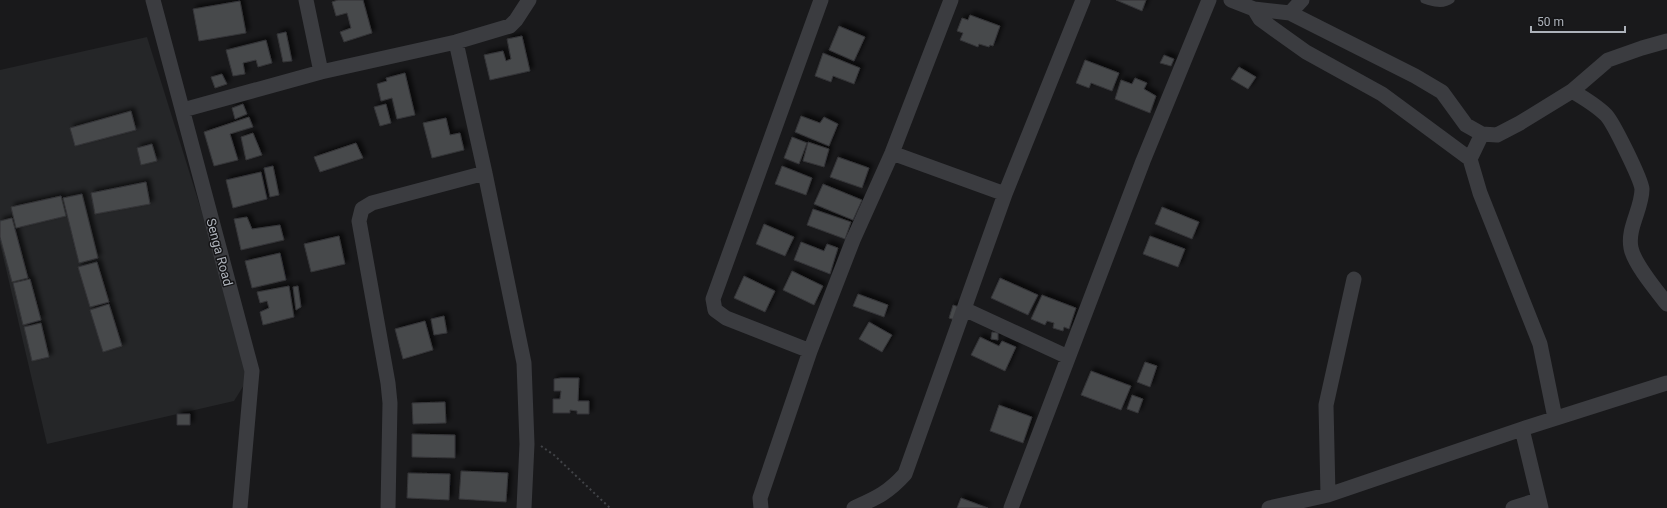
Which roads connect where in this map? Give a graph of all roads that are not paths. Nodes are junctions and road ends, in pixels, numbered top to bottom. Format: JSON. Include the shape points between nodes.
{"nodes":[{"id":1,"x":153,"y":0,"type":"edge"},
{"id":2,"x":306,"y":0,"type":"edge"},
{"id":3,"x":529,"y":0,"type":"edge"},
{"id":4,"x":821,"y":0,"type":"edge"},
{"id":5,"x":950,"y":0,"type":"edge"},
{"id":6,"x":1082,"y":0,"type":"edge"},
{"id":7,"x":1209,"y":0,"type":"edge"},
{"id":8,"x":1230,"y":0,"type":"edge"},
{"id":9,"x":1302,"y":0,"type":"edge"},
{"id":10,"x":1424,"y":0,"type":"edge"},
{"id":11,"x":1451,"y":0,"type":"edge"},
{"id":12,"x":1254,"y":9,"type":"junction"},
{"id":13,"x":1290,"y":13,"type":"junction"},
{"id":14,"x":1667,"y":41,"type":"edge"},
{"id":15,"x":456,"y":42,"type":"junction"},
{"id":16,"x":321,"y":72,"type":"junction"},
{"id":17,"x":1572,"y":91,"type":"junction"},
{"id":18,"x":183,"y":110,"type":"junction"},
{"id":19,"x":1482,"y":134,"type":"junction"},
{"id":20,"x":892,"y":153,"type":"junction"},
{"id":21,"x":1470,"y":159,"type":"junction"},
{"id":22,"x":485,"y":173,"type":"junction"},
{"id":23,"x":1005,"y":194,"type":"junction"},
{"id":24,"x":1354,"y":279,"type":"dead end"},
{"id":25,"x":1667,"y":304,"type":"edge"},
{"id":26,"x":964,"y":309,"type":"junction"},
{"id":27,"x":810,"y":351,"type":"junction"},
{"id":28,"x":1068,"y":358,"type":"junction"},
{"id":29,"x":1667,"y":383,"type":"edge"},
{"id":30,"x":1555,"y":418,"type":"junction"},
{"id":31,"x":1522,"y":429,"type":"junction"},
{"id":32,"x":1328,"y":494,"type":"junction"},
{"id":33,"x":1540,"y":504,"type":"edge"},
{"id":34,"x":240,"y":508,"type":"edge"},
{"id":35,"x":388,"y":508,"type":"edge"},
{"id":36,"x":524,"y":508,"type":"edge"},
{"id":37,"x":761,"y":508,"type":"edge"},
{"id":38,"x":854,"y":508,"type":"edge"},
{"id":39,"x":1011,"y":508,"type":"edge"},
{"id":40,"x":1270,"y":508,"type":"edge"},
{"id":41,"x":1513,"y":508,"type":"edge"}],
"edges":[{"from":1,"to":18,"type":"street","name":"Senga Road"},
{"from":2,"to":16,"type":"street"},
{"from":3,"to":15,"type":"street","via":[[510,26]]},
{"from":4,"to":27,"type":"street","via":[[713,299],[716,310],[726,318]]},
{"from":5,"to":20,"type":"street"},
{"from":6,"to":23,"type":"street"},
{"from":7,"to":28,"type":"street","via":[[1143,161]]},
{"from":8,"to":12,"type":"street"},
{"from":9,"to":13,"type":"street"},
{"from":10,"to":11,"type":"lane","via":[[1436,4]]},
{"from":12,"to":13,"type":"street"},
{"from":12,"to":21,"type":"street","via":[[1260,19],[1306,52],[1382,94]]},
{"from":13,"to":19,"type":"street","via":[[1442,92],[1466,125]]},
{"from":14,"to":17,"type":"street","via":[[1608,60]]},
{"from":15,"to":16,"type":"street"},
{"from":15,"to":22,"type":"street"},
{"from":16,"to":18,"type":"street"},
{"from":17,"to":19,"type":"street","via":[[1497,134]]},
{"from":17,"to":25,"type":"street","via":[[1608,116],[1636,170],[1642,188],[1632,231],[1631,248],[1639,265]]},
{"from":18,"to":34,"type":"street","name":"Senga Road","via":[[252,371]]},
{"from":19,"to":21,"type":"street"},
{"from":20,"to":23,"type":"street"},
{"from":20,"to":27,"type":"street","via":[[853,240]]},
{"from":21,"to":30,"type":"street","via":[[1480,193],[1540,344]]},
{"from":22,"to":35,"type":"street","via":[[372,203],[362,209],[359,221],[390,403]]},
{"from":22,"to":36,"type":"street","via":[[524,364],[527,435]]},
{"from":23,"to":26,"type":"street"},
{"from":24,"to":32,"type":"street","via":[[1326,405]]},
{"from":26,"to":28,"type":"street"},
{"from":26,"to":38,"type":"street","via":[[905,474],[894,487]]},
{"from":27,"to":37,"type":"street","via":[[760,498]]},
{"from":28,"to":39,"type":"street"},
{"from":29,"to":30,"type":"street"},
{"from":30,"to":31,"type":"street"},
{"from":31,"to":32,"type":"street"},
{"from":31,"to":33,"type":"street"},
{"from":32,"to":40,"type":"street"},
{"from":33,"to":41,"type":"street"}]}
